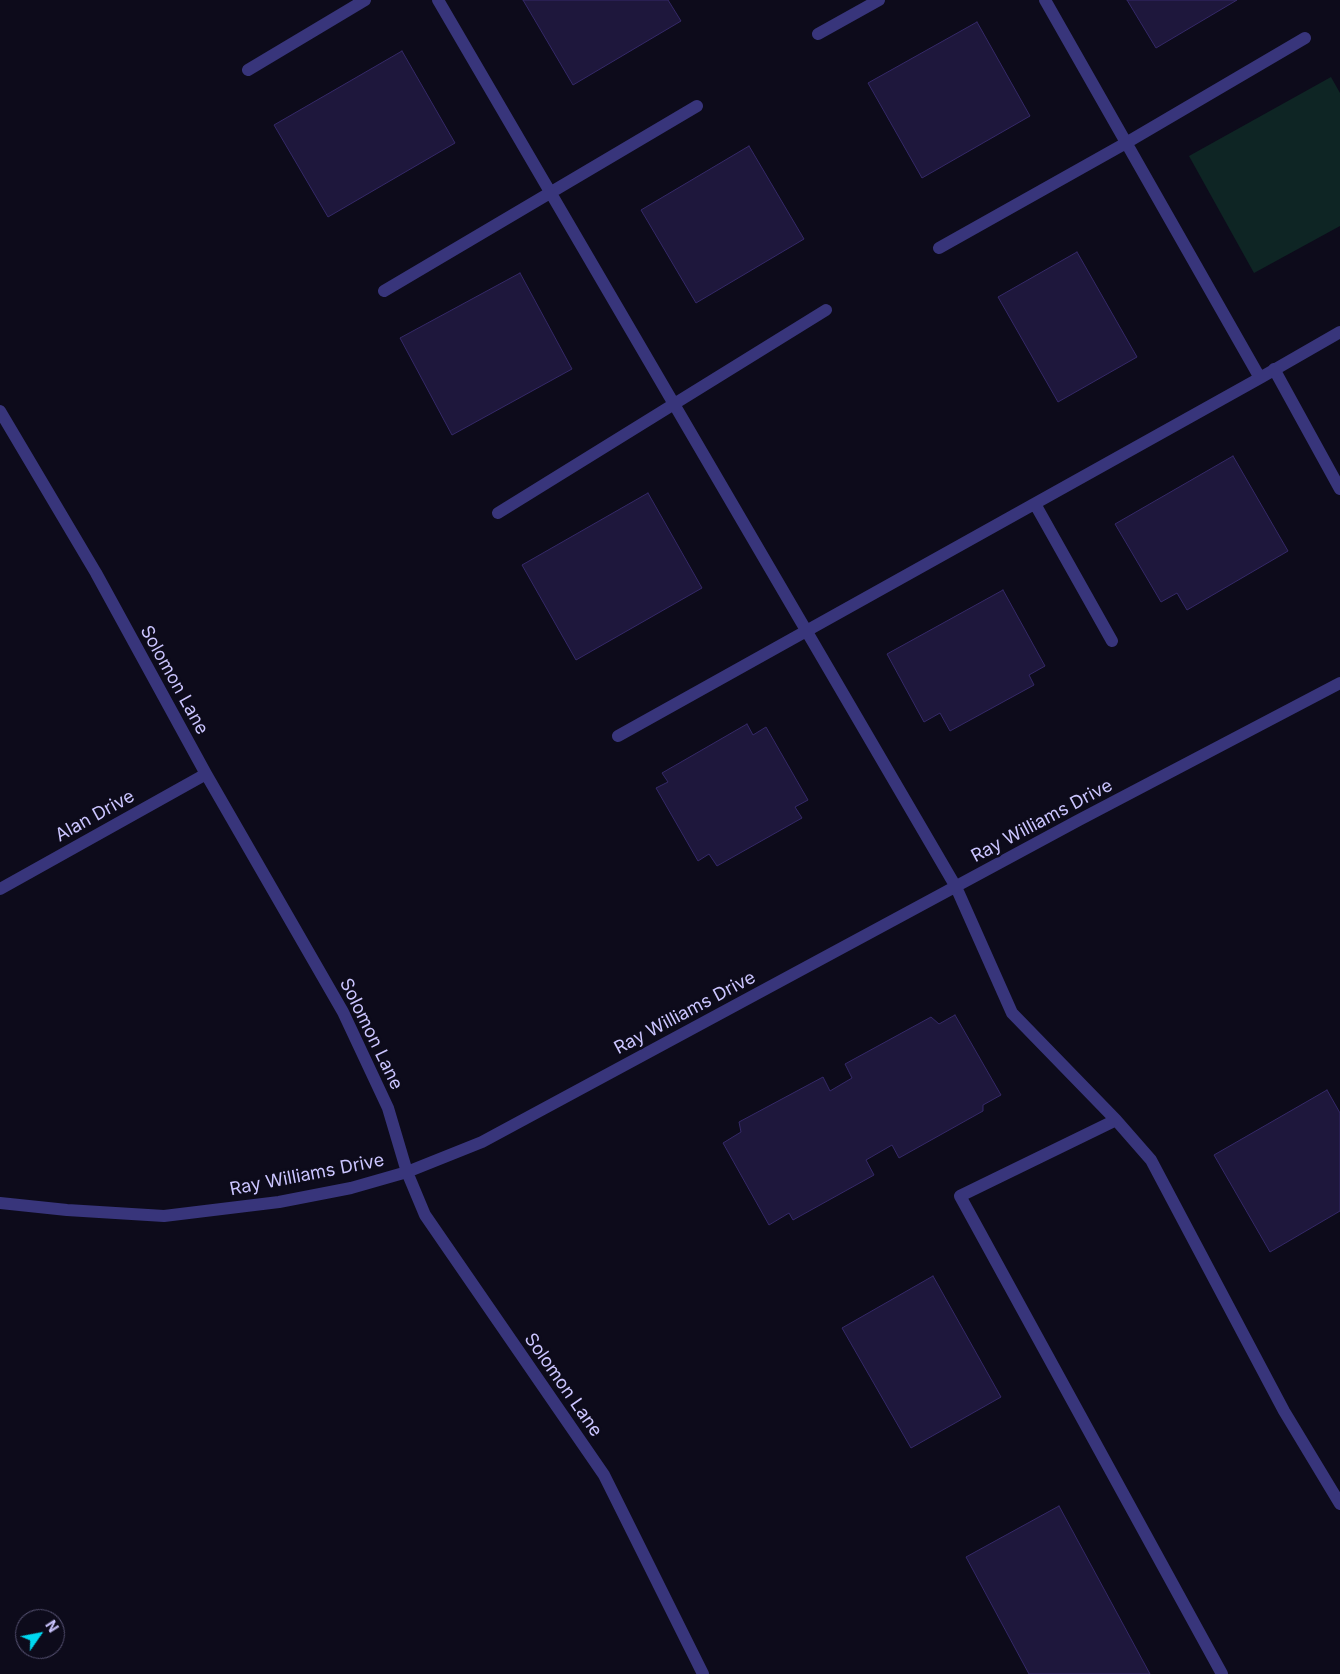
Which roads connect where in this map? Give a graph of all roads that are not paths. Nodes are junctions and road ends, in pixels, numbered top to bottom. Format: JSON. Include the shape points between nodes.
{"nodes":[{"id":1,"x":364,"y":0,"type":"edge"},
{"id":2,"x":438,"y":0,"type":"edge"},
{"id":3,"x":879,"y":0,"type":"edge"},
{"id":4,"x":1045,"y":0,"type":"edge"},
{"id":5,"x":818,"y":34,"type":"dead end"},
{"id":6,"x":1305,"y":38,"type":"dead end"},
{"id":7,"x":248,"y":70,"type":"dead end"},
{"id":8,"x":697,"y":106,"type":"dead end"},
{"id":9,"x":1126,"y":143,"type":"junction"},
{"id":10,"x":550,"y":192,"type":"junction"},
{"id":11,"x":939,"y":248,"type":"dead end"},
{"id":12,"x":384,"y":291,"type":"dead end"},
{"id":13,"x":826,"y":310,"type":"dead end"},
{"id":14,"x":1340,"y":332,"type":"edge"},
{"id":15,"x":1274,"y":369,"type":"junction"},
{"id":16,"x":1260,"y":378,"type":"junction"},
{"id":17,"x":674,"y":404,"type":"junction"},
{"id":18,"x":0,"y":411,"type":"edge"},
{"id":19,"x":1340,"y":489,"type":"edge"},
{"id":20,"x":1035,"y":504,"type":"junction"},
{"id":21,"x":498,"y":513,"type":"dead end"},
{"id":22,"x":806,"y":631,"type":"junction"},
{"id":23,"x":1112,"y":641,"type":"dead end"},
{"id":24,"x":1340,"y":683,"type":"edge"},
{"id":25,"x":618,"y":736,"type":"dead end"},
{"id":26,"x":206,"y":774,"type":"junction"},
{"id":27,"x":956,"y":887,"type":"junction"},
{"id":28,"x":0,"y":889,"type":"edge"},
{"id":29,"x":1116,"y":1120,"type":"junction"},
{"id":30,"x":407,"y":1172,"type":"junction"},
{"id":31,"x":0,"y":1203,"type":"edge"},
{"id":32,"x":1340,"y":1504,"type":"edge"},
{"id":33,"x":703,"y":1674,"type":"edge"},
{"id":34,"x":1222,"y":1674,"type":"edge"}],
"edges":[{"from":1,"to":7,"type":"street"},
{"from":2,"to":10,"type":"street"},
{"from":3,"to":5,"type":"street"},
{"from":4,"to":9,"type":"street"},
{"from":6,"to":9,"type":"street"},
{"from":8,"to":10,"type":"street"},
{"from":9,"to":11,"type":"street"},
{"from":9,"to":16,"type":"street"},
{"from":10,"to":12,"type":"street"},
{"from":10,"to":17,"type":"street"},
{"from":13,"to":17,"type":"street"},
{"from":14,"to":15,"type":"street"},
{"from":15,"to":16,"type":"street"},
{"from":15,"to":19,"type":"street"},
{"from":16,"to":20,"type":"street"},
{"from":17,"to":21,"type":"street"},
{"from":17,"to":22,"type":"street"},
{"from":18,"to":26,"type":"street","name":"Solomon Lane","via":[[96,573]]},
{"from":20,"to":22,"type":"street"},
{"from":20,"to":23,"type":"street"},
{"from":22,"to":25,"type":"street"},
{"from":22,"to":27,"type":"street"},
{"from":24,"to":27,"type":"street","name":"Ray Williams Drive"},
{"from":26,"to":28,"type":"street","name":"Alan Drive"},
{"from":26,"to":30,"type":"street","name":"Solomon Lane","via":[[343,1012],[388,1108]]},
{"from":27,"to":29,"type":"street","via":[[1012,1012]]},
{"from":27,"to":30,"type":"street","name":"Ray Williams Drive","via":[[482,1142]]},
{"from":29,"to":32,"type":"street","via":[[1151,1160],[1284,1411]]},
{"from":29,"to":34,"type":"street","via":[[960,1196]]},
{"from":30,"to":31,"type":"street","name":"Ray Williams Drive","via":[[351,1188],[279,1202],[164,1216]]},
{"from":30,"to":33,"type":"street","name":"Solomon Lane","via":[[425,1215],[604,1475]]}]}
